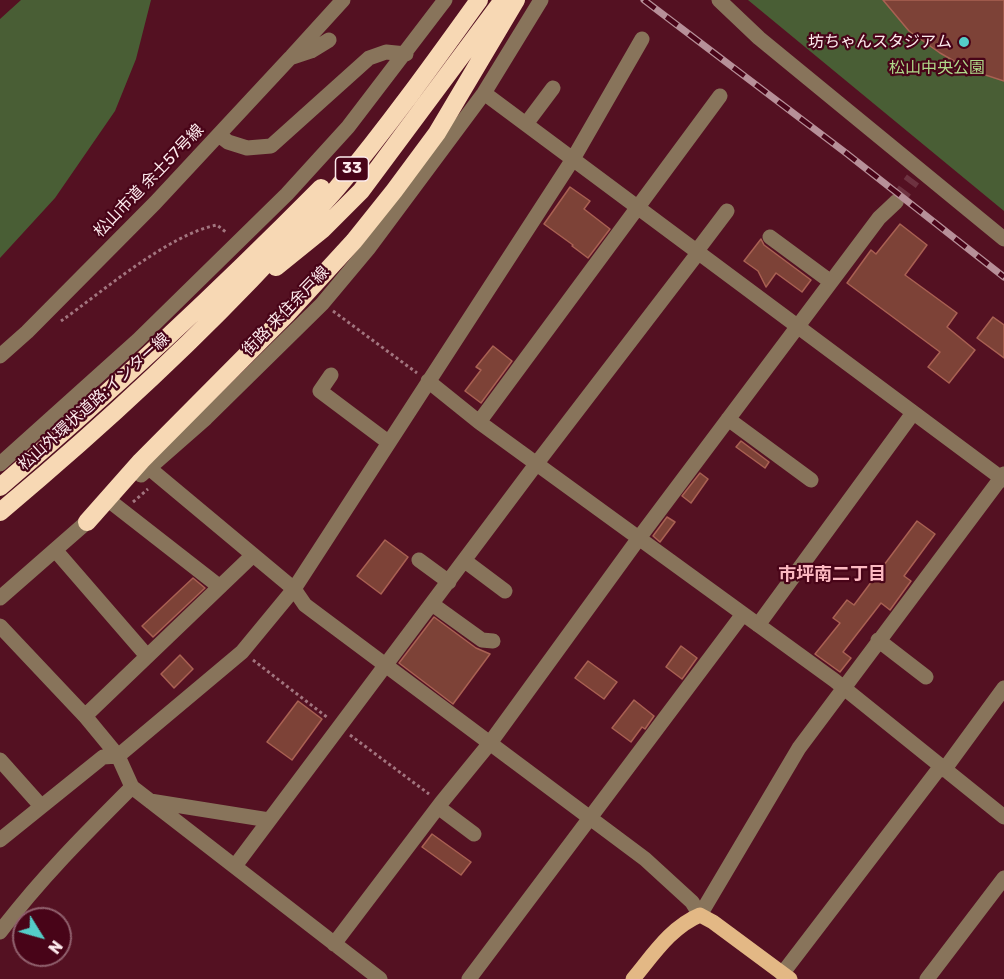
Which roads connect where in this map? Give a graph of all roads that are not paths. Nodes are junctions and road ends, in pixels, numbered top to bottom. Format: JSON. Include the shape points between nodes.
{"nodes":[{"id":1,"x":343,"y":0,"type":"edge"},
{"id":2,"x":445,"y":0,"type":"edge"},
{"id":3,"x":503,"y":0,"type":"edge"},
{"id":4,"x":516,"y":0,"type":"edge"},
{"id":5,"x":542,"y":0,"type":"edge"},
{"id":6,"x":719,"y":0,"type":"edge"},
{"id":7,"x":478,"y":2,"type":"edge"},
{"id":8,"x":642,"y":39,"type":"dead end"},
{"id":9,"x":329,"y":40,"type":"dead end"},
{"id":10,"x":406,"y":54,"type":"junction"},
{"id":11,"x":290,"y":58,"type":"junction"},
{"id":12,"x":553,"y":88,"type":"dead end"},
{"id":13,"x":484,"y":93,"type":"junction"},
{"id":14,"x":720,"y":96,"type":"dead end"},
{"id":15,"x":526,"y":124,"type":"junction"},
{"id":16,"x":219,"y":135,"type":"junction"},
{"id":17,"x":573,"y":159,"type":"junction"},
{"id":18,"x":897,"y":202,"type":"tunnel mouth"},
{"id":19,"x":638,"y":208,"type":"junction"},
{"id":20,"x":728,"y":210,"type":"dead end"},
{"id":21,"x":770,"y":237,"type":"dead end"},
{"id":22,"x":1004,"y":238,"type":"edge"},
{"id":23,"x":697,"y":253,"type":"junction"},
{"id":24,"x":831,"y":282,"type":"junction"},
{"id":25,"x":212,"y":320,"type":"junction"},
{"id":26,"x":797,"y":327,"type":"junction"},
{"id":27,"x":0,"y":356,"type":"edge"},
{"id":28,"x":331,"y":375,"type":"dead end"},
{"id":29,"x":428,"y":381,"type":"junction"},
{"id":30,"x":913,"y":413,"type":"junction"},
{"id":31,"x":728,"y":419,"type":"junction"},
{"id":32,"x":479,"y":422,"type":"junction"},
{"id":33,"x":388,"y":442,"type":"junction"},
{"id":34,"x":537,"y":463,"type":"junction"},
{"id":35,"x":0,"y":464,"type":"edge"},
{"id":36,"x":149,"y":468,"type":"junction"},
{"id":37,"x":1003,"y":477,"type":"edge"},
{"id":38,"x":811,"y":480,"type":"dead end"},
{"id":39,"x":0,"y":487,"type":"edge"},
{"id":40,"x":111,"y":501,"type":"junction"},
{"id":41,"x":0,"y":512,"type":"edge"},
{"id":42,"x":87,"y":522,"type":"junction"},
{"id":43,"x":639,"y":538,"type":"junction"},
{"id":44,"x":56,"y":551,"type":"junction"},
{"id":45,"x":253,"y":555,"type":"junction"},
{"id":46,"x":419,"y":560,"type":"dead end"},
{"id":47,"x":465,"y":561,"type":"junction"},
{"id":48,"x":448,"y":582,"type":"junction"},
{"id":49,"x":220,"y":587,"type":"junction"},
{"id":50,"x":294,"y":589,"type":"junction"},
{"id":51,"x":505,"y":591,"type":"dead end"},
{"id":52,"x":0,"y":598,"type":"edge"},
{"id":53,"x":432,"y":604,"type":"junction"},
{"id":54,"x":743,"y":614,"type":"junction"},
{"id":55,"x":758,"y":625,"type":"junction"},
{"id":56,"x":0,"y":626,"type":"edge"},
{"id":57,"x":878,"y":640,"type":"junction"},
{"id":58,"x":493,"y":641,"type":"dead end"},
{"id":59,"x":147,"y":656,"type":"junction"},
{"id":60,"x":385,"y":665,"type":"junction"},
{"id":61,"x":926,"y":677,"type":"dead end"},
{"id":62,"x":842,"y":688,"type":"junction"},
{"id":63,"x":1004,"y":688,"type":"edge"},
{"id":64,"x":85,"y":716,"type":"junction"},
{"id":65,"x":490,"y":743,"type":"junction"},
{"id":66,"x":118,"y":756,"type":"junction"},
{"id":67,"x":0,"y":760,"type":"edge"},
{"id":68,"x":943,"y":768,"type":"junction"},
{"id":69,"x":132,"y":788,"type":"junction"},
{"id":70,"x":147,"y":800,"type":"junction"},
{"id":71,"x":41,"y":807,"type":"junction"},
{"id":72,"x":438,"y":807,"type":"junction"},
{"id":73,"x":1004,"y":817,"type":"edge"},
{"id":74,"x":591,"y":818,"type":"junction"},
{"id":75,"x":269,"y":820,"type":"junction"},
{"id":76,"x":474,"y":834,"type":"dead end"},
{"id":77,"x":0,"y":840,"type":"edge"},
{"id":78,"x":235,"y":866,"type":"junction"},
{"id":79,"x":1004,"y":878,"type":"edge"},
{"id":80,"x":700,"y":915,"type":"junction"},
{"id":81,"x":0,"y":933,"type":"edge"},
{"id":82,"x":334,"y":944,"type":"junction"},
{"id":83,"x":786,"y":976,"type":"edge"},
{"id":84,"x":380,"y":979,"type":"edge"},
{"id":85,"x":469,"y":979,"type":"edge"},
{"id":86,"x":633,"y":979,"type":"edge"},
{"id":87,"x":927,"y":979,"type":"edge"}],
"edges":[{"from":1,"to":11,"type":"street"},
{"from":2,"to":10,"type":"street"},
{"from":3,"to":25,"type":"highway","name":"松山外環状道路;インター線","number":"33","via":[[361,191],[323,229]]},
{"from":4,"to":42,"type":"highway","via":[[437,133],[354,241]]},
{"from":5,"to":13,"type":"street","name":"街路 来住余戸線"},
{"from":6,"to":22,"type":"street","via":[[916,175]]},
{"from":7,"to":25,"type":"highway","name":"松山外環状道路;インター線","number":"33","via":[[336,189]]},
{"from":7,"to":39,"type":"highway","via":[[318,191],[92,408]]},
{"from":8,"to":17,"type":"street"},
{"from":9,"to":11,"type":"street","name":"松山市道 余土57号線"},
{"from":10,"to":16,"type":"street","via":[[386,52],[369,58],[271,146],[247,148]]},
{"from":10,"to":35,"type":"street","via":[[348,127],[287,194],[138,340]]},
{"from":11,"to":16,"type":"street","name":"松山市道 余土57号線"},
{"from":12,"to":15,"type":"street"},
{"from":13,"to":15,"type":"street"},
{"from":13,"to":36,"type":"street","name":"街路 来住余戸線","via":[[322,304]]},
{"from":14,"to":19,"type":"street"},
{"from":15,"to":17,"type":"street"},
{"from":16,"to":27,"type":"street","name":"松山市道 余土57号線"},
{"from":17,"to":19,"type":"street"},
{"from":17,"to":29,"type":"street"},
{"from":18,"to":24,"type":"street","via":[[879,218]]},
{"from":19,"to":23,"type":"street"},
{"from":19,"to":32,"type":"street"},
{"from":20,"to":23,"type":"street"},
{"from":21,"to":24,"type":"street"},
{"from":23,"to":26,"type":"street"},
{"from":23,"to":34,"type":"street"},
{"from":24,"to":26,"type":"street"},
{"from":25,"to":41,"type":"highway","name":"松山外環状道路;インター線","number":"33","via":[[61,461]]},
{"from":26,"to":30,"type":"street"},
{"from":26,"to":31,"type":"street"},
{"from":28,"to":33,"type":"street","via":[[320,391]]},
{"from":29,"to":32,"type":"street"},
{"from":29,"to":33,"type":"street"},
{"from":30,"to":37,"type":"street"},
{"from":30,"to":55,"type":"street"},
{"from":31,"to":38,"type":"street"},
{"from":31,"to":43,"type":"street"},
{"from":32,"to":34,"type":"street"},
{"from":33,"to":50,"type":"street"},
{"from":34,"to":43,"type":"street"},
{"from":34,"to":47,"type":"street"},
{"from":36,"to":40,"type":"street","name":"街路 来住余戸線"},
{"from":36,"to":45,"type":"street"},
{"from":37,"to":57,"type":"street"},
{"from":40,"to":42,"type":"street","name":"街路 来住余戸線"},
{"from":40,"to":49,"type":"street"},
{"from":42,"to":44,"type":"street","name":"街路 来住余戸線"},
{"from":43,"to":54,"type":"street"},
{"from":43,"to":65,"type":"street"},
{"from":44,"to":52,"type":"street","name":"街路 来住余戸線"},
{"from":44,"to":59,"type":"street"},
{"from":45,"to":49,"type":"street"},
{"from":45,"to":50,"type":"street"},
{"from":46,"to":48,"type":"street"},
{"from":47,"to":48,"type":"street"},
{"from":47,"to":51,"type":"street"},
{"from":48,"to":53,"type":"street"},
{"from":49,"to":59,"type":"street"},
{"from":50,"to":60,"type":"street","via":[[304,605]]},
{"from":50,"to":66,"type":"street","via":[[242,652]]},
{"from":53,"to":58,"type":"street","via":[[482,640]]},
{"from":53,"to":60,"type":"street"},
{"from":54,"to":55,"type":"street"},
{"from":54,"to":74,"type":"street"},
{"from":55,"to":62,"type":"street"},
{"from":56,"to":64,"type":"street"},
{"from":57,"to":61,"type":"street"},
{"from":57,"to":62,"type":"street"},
{"from":59,"to":64,"type":"street"},
{"from":60,"to":65,"type":"street"},
{"from":60,"to":75,"type":"street"},
{"from":62,"to":68,"type":"street"},
{"from":62,"to":80,"type":"street","via":[[798,748]]},
{"from":63,"to":68,"type":"street"},
{"from":64,"to":66,"type":"street"},
{"from":65,"to":72,"type":"street"},
{"from":65,"to":74,"type":"street"},
{"from":66,"to":69,"type":"street"},
{"from":66,"to":71,"type":"street","via":[[103,757]]},
{"from":67,"to":71,"type":"street"},
{"from":68,"to":73,"type":"street"},
{"from":68,"to":83,"type":"street"},
{"from":69,"to":70,"type":"street"},
{"from":69,"to":81,"type":"street","via":[[60,861]]},
{"from":70,"to":75,"type":"street"},
{"from":70,"to":78,"type":"street"},
{"from":71,"to":77,"type":"street"},
{"from":72,"to":76,"type":"street"},
{"from":72,"to":82,"type":"street"},
{"from":74,"to":80,"type":"street","via":[[645,859],[692,902]]},
{"from":74,"to":85,"type":"street"},
{"from":75,"to":78,"type":"street"},
{"from":78,"to":82,"type":"street"},
{"from":79,"to":87,"type":"street"},
{"from":80,"to":83,"type":"main road"},
{"from":80,"to":86,"type":"main road","via":[[662,944]]},
{"from":82,"to":84,"type":"street"}]}
